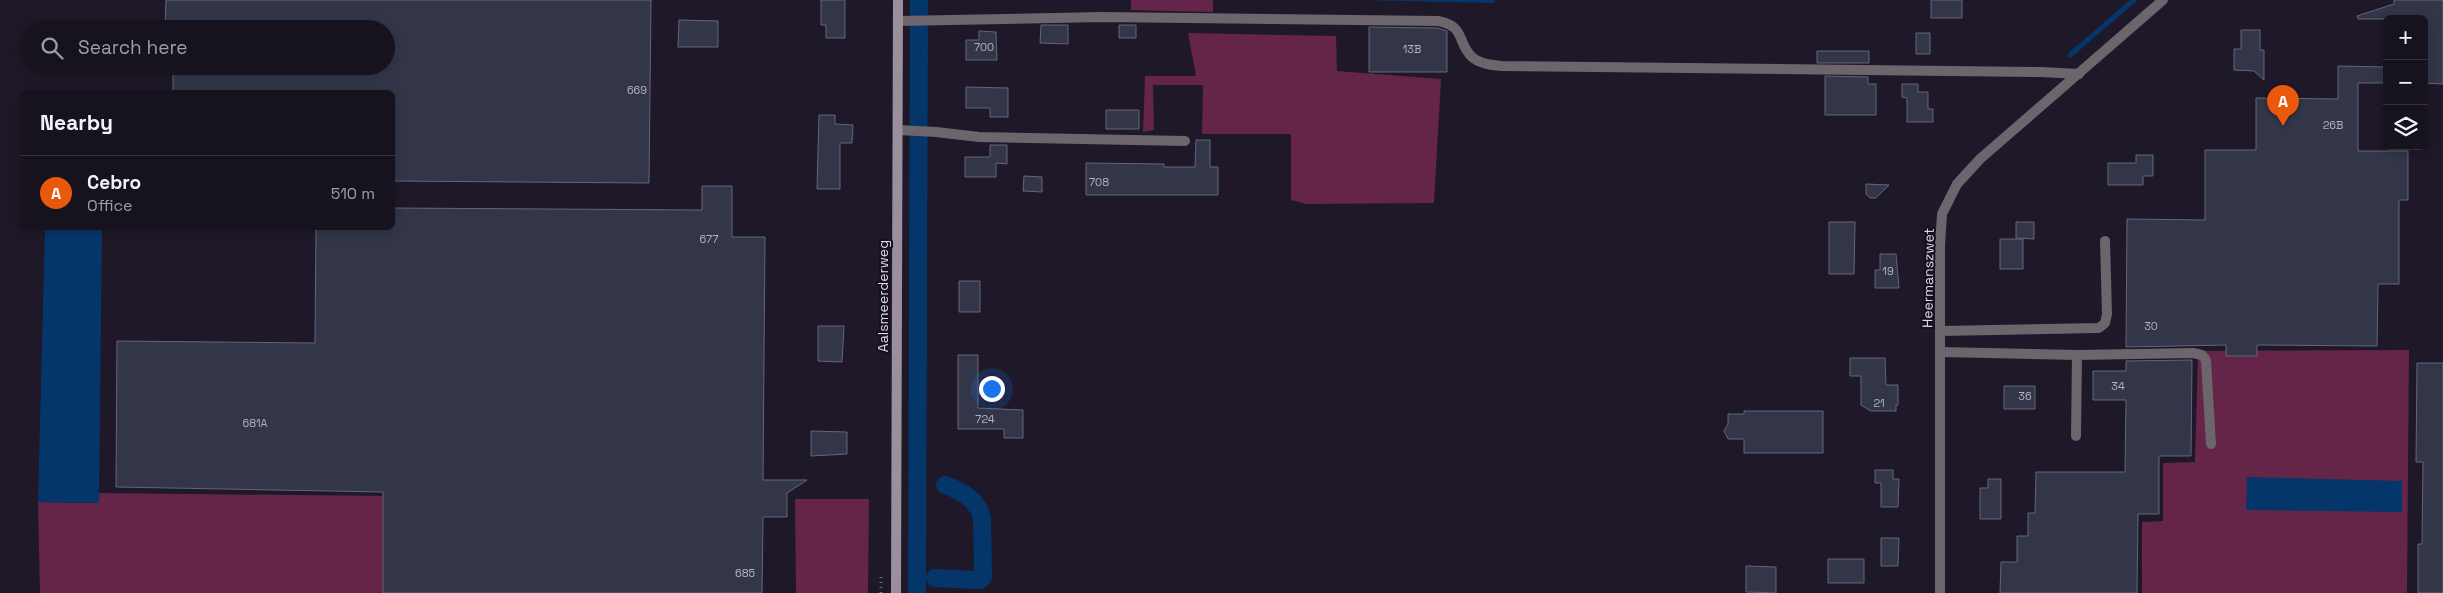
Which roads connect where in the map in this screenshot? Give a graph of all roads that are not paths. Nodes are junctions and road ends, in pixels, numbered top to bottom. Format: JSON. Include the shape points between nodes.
{"nodes":[{"id":1,"x":898,"y":0,"type":"edge"},
{"id":2,"x":2163,"y":0,"type":"edge"},
{"id":3,"x":898,"y":21,"type":"junction"},
{"id":4,"x":2079,"y":74,"type":"junction"},
{"id":5,"x":898,"y":130,"type":"junction"},
{"id":6,"x":1185,"y":141,"type":"dead end"},
{"id":7,"x":2105,"y":241,"type":"dead end"},
{"id":8,"x":1941,"y":331,"type":"junction"},
{"id":9,"x":1941,"y":352,"type":"junction"},
{"id":10,"x":2077,"y":355,"type":"junction"},
{"id":11,"x":2076,"y":436,"type":"dead end"},
{"id":12,"x":2210,"y":444,"type":"dead end"},
{"id":13,"x":896,"y":593,"type":"edge"},
{"id":14,"x":1940,"y":593,"type":"edge"}],
"edges":[{"from":1,"to":3,"type":"street","name":"Aalsmeerderweg"},
{"from":2,"to":4,"type":"street","name":"Heermanszwet"},
{"from":3,"to":4,"type":"street","via":[[1102,17],[1438,21],[1455,27],[1474,58],[1501,66]]},
{"from":3,"to":5,"type":"street","name":"Aalsmeerderweg"},
{"from":4,"to":8,"type":"street","name":"Heermanszwet","via":[[1980,159],[1957,184],[1942,214]]},
{"from":5,"to":6,"type":"street","via":[[972,137]]},
{"from":5,"to":13,"type":"street","name":"Aalsmeerderweg"},
{"from":7,"to":8,"type":"street","via":[[2107,314],[2105,323],[2099,328]]},
{"from":8,"to":9,"type":"street","name":"Heermanszwet"},
{"from":9,"to":10,"type":"street"},
{"from":9,"to":14,"type":"street","name":"Heermanszwet"},
{"from":10,"to":11,"type":"street"},
{"from":10,"to":12,"type":"street","via":[[2202,354],[2206,360]]}]}
